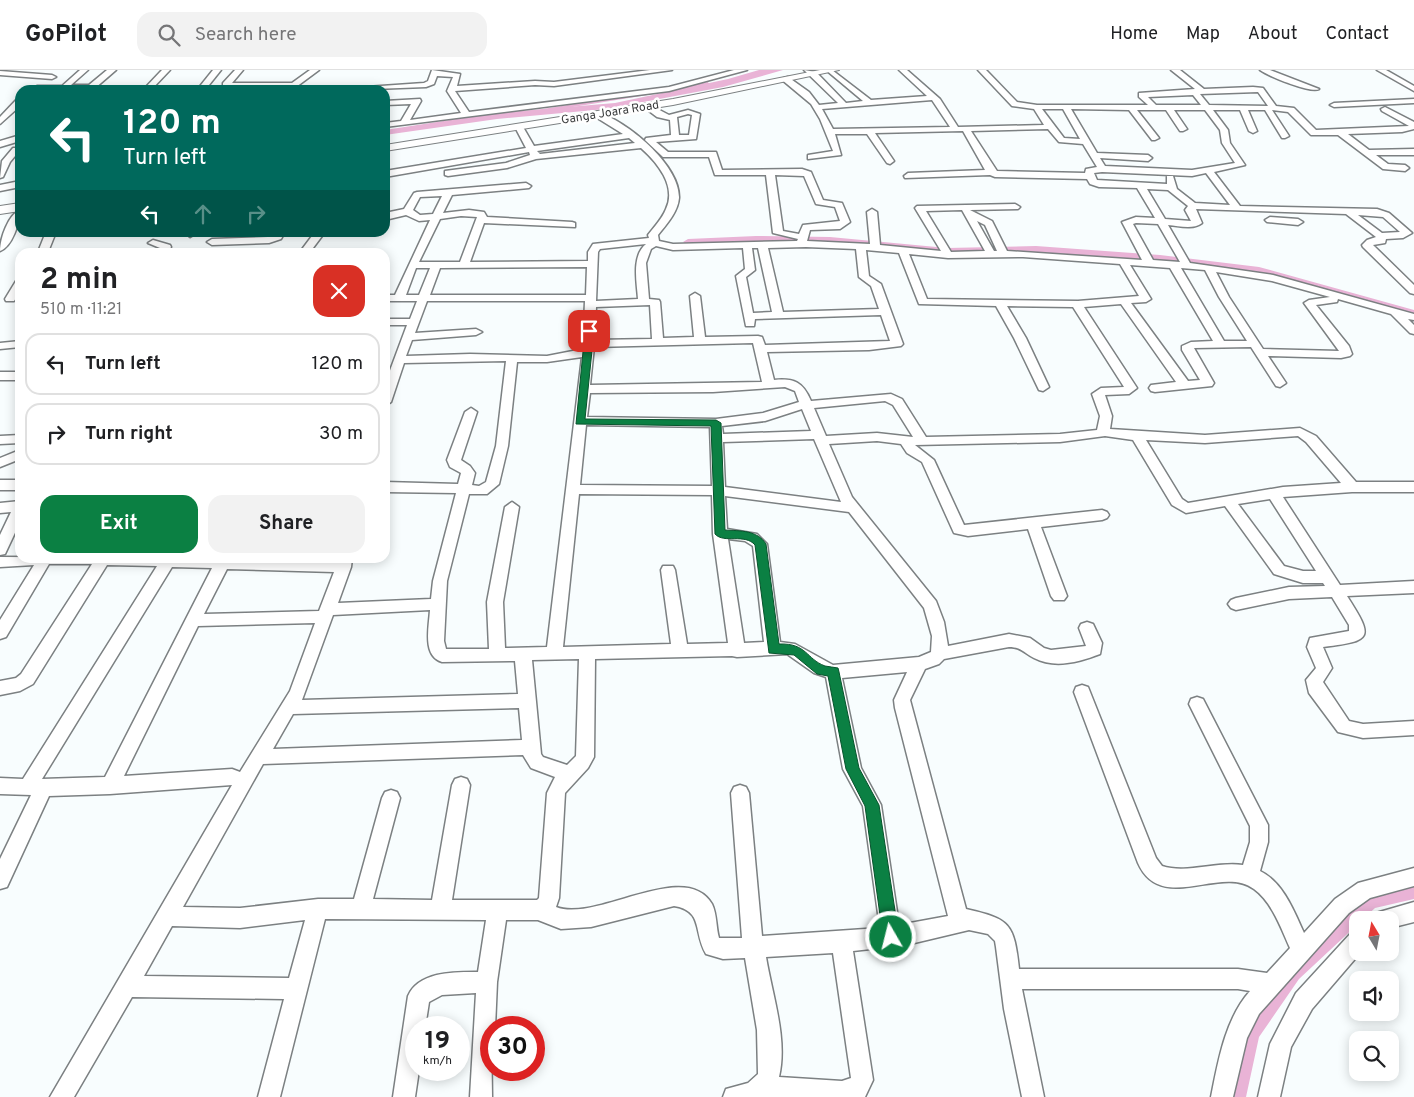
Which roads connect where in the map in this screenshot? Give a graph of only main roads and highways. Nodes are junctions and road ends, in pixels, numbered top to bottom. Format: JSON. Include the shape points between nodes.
{"nodes":[{"id":1,"x":832,"y":70,"type":"edge"},
{"id":2,"x":811,"y":72,"type":"edge"},
{"id":3,"x":390,"y":147,"type":"edge"},
{"id":4,"x":15,"y":208,"type":"edge"},
{"id":5,"x":0,"y":210,"type":"edge"}],
"edges":[{"from":1,"to":2,"type":"main road","name":"Ganga Joara Road"},
{"from":2,"to":3,"type":"main road","name":"Ganga Joara Road","via":[[648,106]]},
{"from":4,"to":5,"type":"main road"}]}
